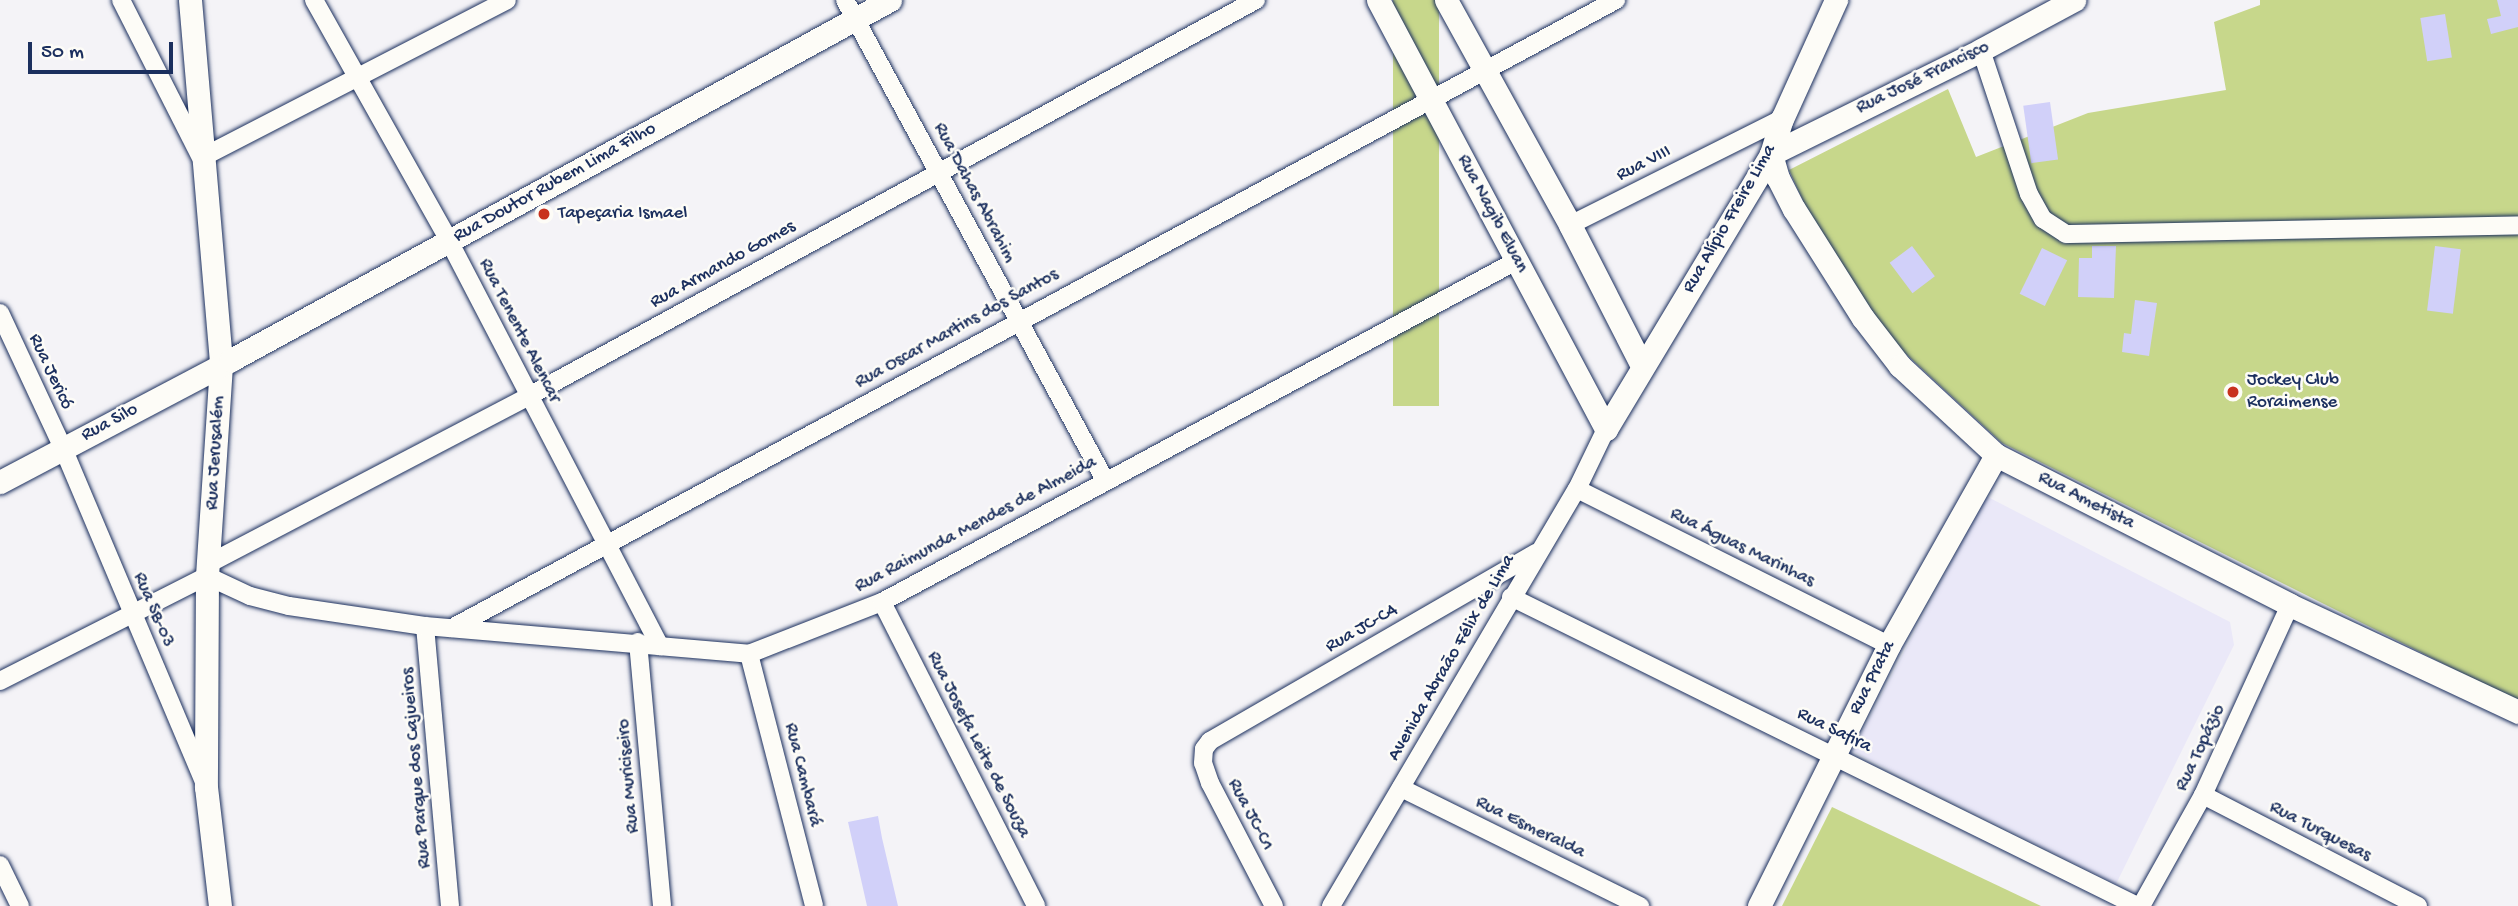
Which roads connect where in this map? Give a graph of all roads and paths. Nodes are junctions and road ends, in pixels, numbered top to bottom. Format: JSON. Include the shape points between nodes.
{"nodes":[{"id":1,"x":121,"y":0,"type":"edge"},
{"id":2,"x":190,"y":0,"type":"edge"},
{"id":3,"x":314,"y":0,"type":"edge"},
{"id":4,"x":507,"y":0,"type":"edge"},
{"id":5,"x":890,"y":0,"type":"edge"},
{"id":6,"x":1256,"y":0,"type":"edge"},
{"id":7,"x":1378,"y":0,"type":"edge"},
{"id":8,"x":1446,"y":0,"type":"edge"},
{"id":9,"x":1616,"y":0,"type":"edge"},
{"id":10,"x":1836,"y":0,"type":"edge"},
{"id":11,"x":2074,"y":0,"type":"edge"},
{"id":12,"x":850,"y":9,"type":"edge"},
{"id":13,"x":1981,"y":50,"type":"junction"},
{"id":14,"x":1483,"y":69,"type":"junction"},
{"id":15,"x":358,"y":79,"type":"junction"},
{"id":16,"x":1430,"y":98,"type":"junction"},
{"id":17,"x":1782,"y":119,"type":"junction"},
{"id":18,"x":1737,"y":141,"type":"junction"},
{"id":19,"x":1771,"y":154,"type":"junction"},
{"id":20,"x":204,"y":160,"type":"junction"},
{"id":21,"x":939,"y":170,"type":"junction"},
{"id":22,"x":1570,"y":225,"type":"junction"},
{"id":23,"x":2518,"y":225,"type":"edge"},
{"id":24,"x":449,"y":241,"type":"junction"},
{"id":25,"x":1518,"y":260,"type":"junction"},
{"id":26,"x":0,"y":313,"type":"edge"},
{"id":27,"x":1017,"y":320,"type":"junction"},
{"id":28,"x":221,"y":365,"type":"junction"},
{"id":29,"x":1642,"y":366,"type":"junction"},
{"id":30,"x":529,"y":396,"type":"junction"},
{"id":31,"x":1606,"y":429,"type":"junction"},
{"id":32,"x":63,"y":448,"type":"junction"},
{"id":33,"x":1996,"y":454,"type":"junction"},
{"id":34,"x":1105,"y":480,"type":"junction"},
{"id":35,"x":0,"y":482,"type":"edge"},
{"id":36,"x":1577,"y":489,"type":"junction"},
{"id":37,"x":606,"y":544,"type":"junction"},
{"id":38,"x":1536,"y":553,"type":"junction"},
{"id":39,"x":208,"y":570,"type":"junction"},
{"id":40,"x":1511,"y":597,"type":"junction"},
{"id":41,"x":882,"y":602,"type":"junction"},
{"id":42,"x":2290,"y":604,"type":"junction"},
{"id":43,"x":131,"y":613,"type":"junction"},
{"id":44,"x":425,"y":626,"type":"junction"},
{"id":45,"x":452,"y":628,"type":"junction"},
{"id":46,"x":638,"y":642,"type":"junction"},
{"id":47,"x":1889,"y":645,"type":"junction"},
{"id":48,"x":660,"y":646,"type":"junction"},
{"id":49,"x":749,"y":654,"type":"junction"},
{"id":50,"x":0,"y":681,"type":"edge"},
{"id":51,"x":2518,"y":712,"type":"edge"},
{"id":52,"x":1210,"y":741,"type":"joint"},
{"id":53,"x":1834,"y":754,"type":"junction"},
{"id":54,"x":206,"y":787,"type":"junction"},
{"id":55,"x":1401,"y":788,"type":"junction"},
{"id":56,"x":2203,"y":795,"type":"junction"},
{"id":57,"x":0,"y":865,"type":"edge"},
{"id":58,"x":20,"y":906,"type":"edge"},
{"id":59,"x":220,"y":906,"type":"edge"},
{"id":60,"x":450,"y":906,"type":"edge"},
{"id":61,"x":662,"y":906,"type":"edge"},
{"id":62,"x":814,"y":906,"type":"edge"},
{"id":63,"x":1036,"y":906,"type":"edge"},
{"id":64,"x":1274,"y":906,"type":"edge"},
{"id":65,"x":1331,"y":906,"type":"edge"},
{"id":66,"x":1640,"y":906,"type":"edge"},
{"id":67,"x":1759,"y":906,"type":"edge"},
{"id":68,"x":2139,"y":906,"type":"edge"},
{"id":69,"x":2418,"y":906,"type":"edge"}],
"edges":[{"from":1,"to":20,"type":"street"},
{"from":2,"to":20,"type":"street","name":"Rua Jerusalém"},
{"from":3,"to":15,"type":"street","name":"Rua Tenente Alencar"},
{"from":4,"to":15,"type":"street"},
{"from":5,"to":12,"type":"street","name":"Rua Doutor Rubem Lima Filho"},
{"from":6,"to":21,"type":"street","name":"Rua Armando Gomes"},
{"from":7,"to":16,"type":"street","name":"Rua Nagib Eluan"},
{"from":8,"to":14,"type":"street"},
{"from":9,"to":14,"type":"street","name":"Rua Oscar Martins dos Santos"},
{"from":10,"to":17,"type":"street","name":"Rua Alípio Freire Lima"},
{"from":11,"to":13,"type":"street","name":"Rua José Francisco"},
{"from":12,"to":21,"type":"street","name":"Rua Dahas Abrahim"},
{"from":12,"to":24,"type":"street","name":"Rua Doutor Rubem Lima Filho"},
{"from":13,"to":19,"type":"street","name":"Rua José Francisco"},
{"from":13,"to":23,"type":"street","via":[[2029,194],[2043,219],[2067,234]]},
{"from":14,"to":16,"type":"street","name":"Rua Oscar Martins dos Santos"},
{"from":14,"to":22,"type":"street"},
{"from":15,"to":20,"type":"street"},
{"from":15,"to":24,"type":"street","name":"Rua Tenente Alencar"},
{"from":16,"to":25,"type":"street","name":"Rua Nagib Eluan"},
{"from":16,"to":27,"type":"street","name":"Rua Oscar Martins dos Santos"},
{"from":17,"to":18,"type":"street","name":"Rua VIII"},
{"from":17,"to":19,"type":"street","name":"Rua Alípio Freire Lima"},
{"from":18,"to":19,"type":"street","via":[[1762,138]]},
{"from":18,"to":22,"type":"street","name":"Rua VIII"},
{"from":19,"to":29,"type":"street","name":"Rua Alípio Freire Lima"},
{"from":19,"to":33,"type":"street","name":"Rua Ametista","via":[[1794,209],[1863,318],[1900,366]]},
{"from":20,"to":28,"type":"street","name":"Rua Jerusalém"},
{"from":21,"to":27,"type":"street","name":"Rua Dahas Abrahim"},
{"from":21,"to":30,"type":"street","name":"Rua Armando Gomes"},
{"from":22,"to":29,"type":"street"},
{"from":24,"to":28,"type":"street","name":"Rua Doutor Rubem Lima Filho"},
{"from":24,"to":30,"type":"street","name":"Rua Tenente Alencar"},
{"from":25,"to":31,"type":"street","name":"Rua Nagib Eluan"},
{"from":25,"to":34,"type":"street","name":"Rua Raimunda Mendes de Almeida"},
{"from":26,"to":32,"type":"street","name":"Rua Jericó"},
{"from":27,"to":34,"type":"street","name":"Rua Dahas Abrahim"},
{"from":27,"to":37,"type":"street","name":"Rua Oscar Martins dos Santos"},
{"from":28,"to":32,"type":"street","name":"Rua Silo"},
{"from":28,"to":39,"type":"street","name":"Rua Jerusalém"},
{"from":29,"to":31,"type":"street","name":"Rua Alípio Freire Lima"},
{"from":30,"to":37,"type":"street","name":"Rua Tenente Alencar"},
{"from":30,"to":39,"type":"street","name":"Rua Armando Gomes"},
{"from":31,"to":36,"type":"street","name":"Avenida Abraão Félix de Lima"},
{"from":32,"to":35,"type":"street","name":"Rua Silo"},
{"from":32,"to":43,"type":"street","name":"Rua SB-03"},
{"from":33,"to":42,"type":"street","name":"Rua Ametista"},
{"from":33,"to":47,"type":"street","name":"Rua Prata"},
{"from":34,"to":41,"type":"street","name":"Rua Raimunda Mendes de Almeida"},
{"from":36,"to":38,"type":"street","name":"Avenida Abraão Félix de Lima"},
{"from":36,"to":47,"type":"street","name":"Rua Águas Marinhas"},
{"from":37,"to":45,"type":"street","name":"Rua Oscar Martins dos Santos"},
{"from":37,"to":48,"type":"street","name":"Rua Tenente Alencar"},
{"from":38,"to":40,"type":"street","name":"Avenida Abraão Félix de Lima"},
{"from":38,"to":52,"type":"street","name":"Rua JC-C4"},
{"from":39,"to":43,"type":"street","name":"Rua Armando Gomes"},
{"from":39,"to":44,"type":"street","name":"Rua Raimunda Mendes de Almeida","via":[[250,596]]},
{"from":39,"to":54,"type":"street","name":"Rua Jerusalém"},
{"from":40,"to":53,"type":"street","name":"Rua Safira"},
{"from":40,"to":55,"type":"street","name":"Avenida Abraão Félix de Lima"},
{"from":41,"to":49,"type":"street","name":"Rua Raimunda Mendes de Almeida"},
{"from":41,"to":63,"type":"street","name":"Rua Josefa Leite de Souza"},
{"from":42,"to":51,"type":"street","name":"Rua Ametista"},
{"from":42,"to":56,"type":"street","name":"Rua Topázio"},
{"from":43,"to":50,"type":"street","name":"Rua Armando Gomes"},
{"from":43,"to":54,"type":"street","name":"Rua SB-03"},
{"from":44,"to":45,"type":"street","name":"Rua Raimunda Mendes de Almeida"},
{"from":44,"to":60,"type":"street","name":"Rua Parque dos Cajueiros"},
{"from":45,"to":46,"type":"street","name":"Rua Raimunda Mendes de Almeida"},
{"from":46,"to":48,"type":"street","name":"Rua Raimunda Mendes de Almeida"},
{"from":46,"to":61,"type":"street","name":"Rua Muriciseiro"},
{"from":47,"to":53,"type":"street","name":"Rua Prata"},
{"from":48,"to":49,"type":"street","name":"Rua Raimunda Mendes de Almeida"},
{"from":49,"to":62,"type":"street","name":"Rua Cambará"},
{"from":52,"to":64,"type":"street","name":"Rua JC-C1","via":[[1203,763],[1210,783]]},
{"from":53,"to":67,"type":"street","name":"Rua Prata"},
{"from":53,"to":68,"type":"street","name":"Rua Safira"},
{"from":54,"to":59,"type":"street","name":"Rua Jerusalém"},
{"from":55,"to":65,"type":"street","name":"Avenida Abraão Félix de Lima"},
{"from":55,"to":66,"type":"street","name":"Rua Esmeralda"},
{"from":56,"to":68,"type":"street","name":"Rua Topázio"},
{"from":56,"to":69,"type":"street","name":"Rua Turquesas"},
{"from":57,"to":58,"type":"street"}]}
